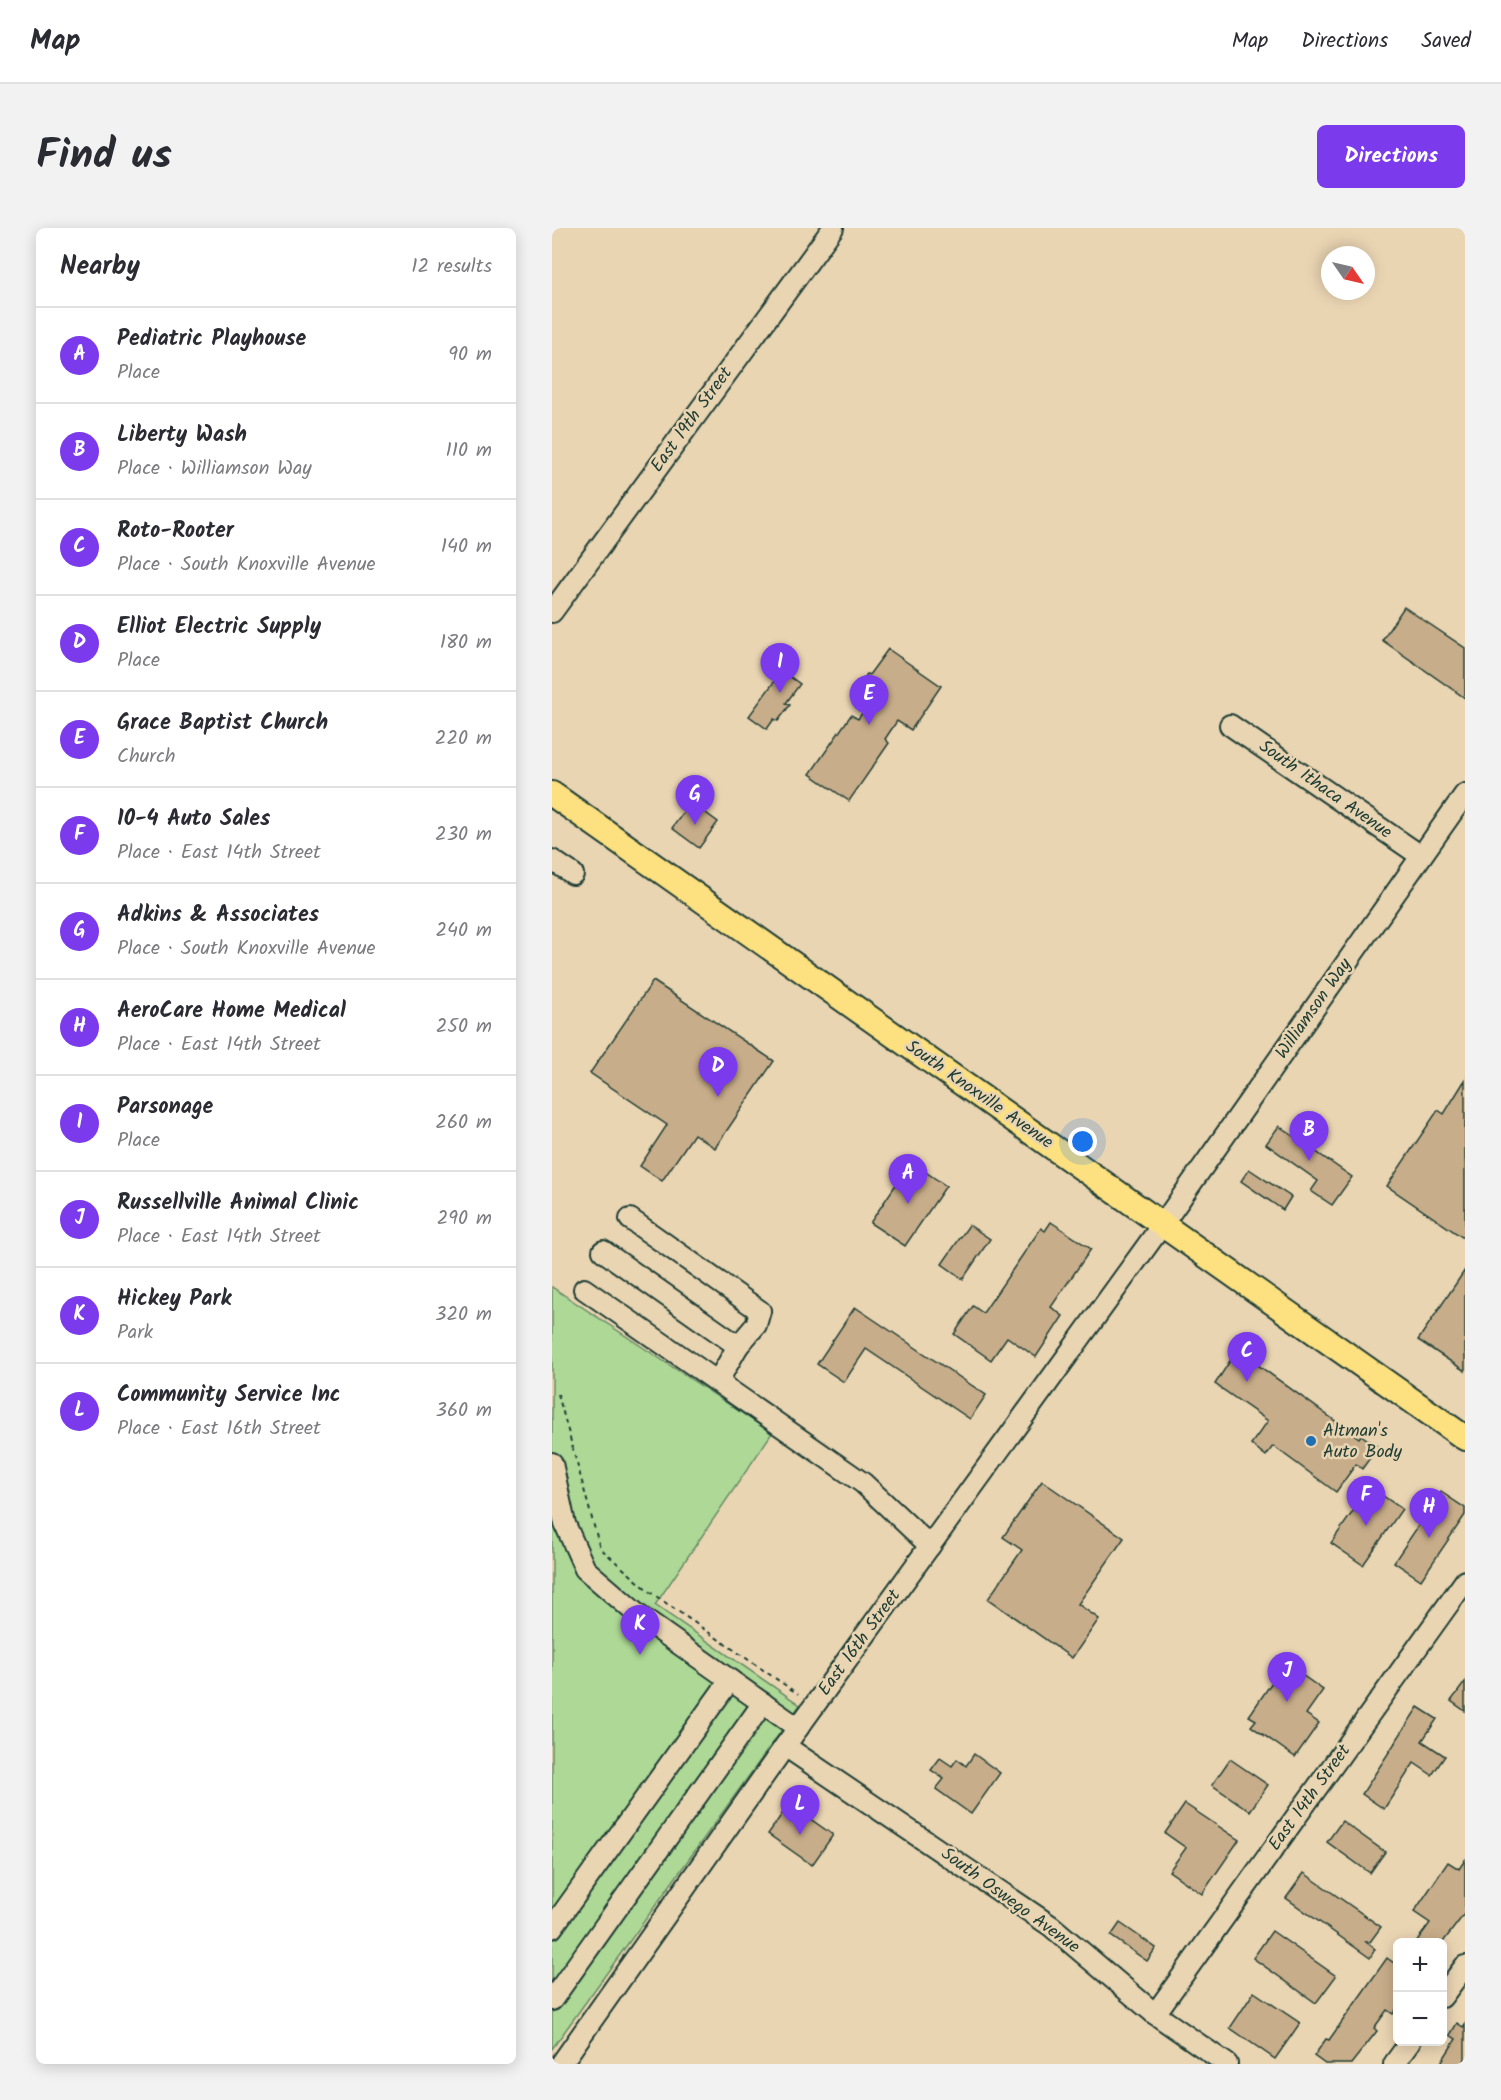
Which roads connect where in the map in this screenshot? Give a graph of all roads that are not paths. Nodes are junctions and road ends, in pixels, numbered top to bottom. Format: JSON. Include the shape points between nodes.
{"nodes":[{"id":1,"x":832,"y":228,"type":"edge"},
{"id":2,"x":552,"y":612,"type":"edge"},
{"id":3,"x":1230,"y":724,"type":"dead end"},
{"id":4,"x":552,"y":794,"type":"edge"},
{"id":5,"x":1465,"y":794,"type":"edge"},
{"id":6,"x":1421,"y":856,"type":"junction"},
{"id":7,"x":552,"y":860,"type":"edge"},
{"id":8,"x":573,"y":874,"type":"dead end"},
{"id":9,"x":630,"y":1219,"type":"dead end"},
{"id":10,"x":1162,"y":1225,"type":"junction"},
{"id":11,"x":603,"y":1251,"type":"dead end"},
{"id":12,"x":584,"y":1288,"type":"dead end"},
{"id":13,"x":738,"y":1346,"type":"junction"},
{"id":14,"x":718,"y":1380,"type":"junction"},
{"id":15,"x":1465,"y":1438,"type":"edge"},
{"id":16,"x":552,"y":1463,"type":"edge"},
{"id":17,"x":930,"y":1546,"type":"junction"},
{"id":18,"x":1465,"y":1581,"type":"edge"},
{"id":19,"x":730,"y":1680,"type":"junction"},
{"id":20,"x":764,"y":1703,"type":"junction"},
{"id":21,"x":798,"y":1728,"type":"junction"},
{"id":22,"x":785,"y":1746,"type":"junction"},
{"id":23,"x":552,"y":1928,"type":"edge"},
{"id":24,"x":1465,"y":1966,"type":"edge"},
{"id":25,"x":1447,"y":1992,"type":"edge"},
{"id":26,"x":552,"y":2000,"type":"edge"},
{"id":27,"x":1155,"y":2014,"type":"junction"},
{"id":28,"x":1407,"y":2046,"type":"edge"},
{"id":29,"x":559,"y":2060,"type":"edge"},
{"id":30,"x":1227,"y":2064,"type":"edge"},
{"id":31,"x":1394,"y":2064,"type":"edge"}],
"edges":[{"from":1,"to":2,"type":"street","name":"East 19th Street"},
{"from":3,"to":6,"type":"street","name":"South Ithaca Avenue"},
{"from":4,"to":10,"type":"main road","name":"South Knoxville Avenue"},
{"from":5,"to":6,"type":"street","name":"Williamson Way"},
{"from":6,"to":10,"type":"street","name":"Williamson Way"},
{"from":7,"to":8,"type":"street"},
{"from":9,"to":13,"type":"street","via":[[759,1311],[756,1325]]},
{"from":10,"to":15,"type":"main road","name":"South Knoxville Avenue"},
{"from":10,"to":17,"type":"street","name":"East 16th Street"},
{"from":11,"to":13,"type":"street"},
{"from":12,"to":14,"type":"street"},
{"from":13,"to":14,"type":"street"},
{"from":14,"to":17,"type":"street","via":[[863,1483]]},
{"from":16,"to":19,"type":"street","via":[[565,1524],[585,1569],[638,1615]]},
{"from":17,"to":21,"type":"street","name":"East 16th Street"},
{"from":18,"to":27,"type":"street","name":"East 14th Street"},
{"from":19,"to":20,"type":"street"},
{"from":19,"to":23,"type":"street"},
{"from":20,"to":21,"type":"street"},
{"from":20,"to":26,"type":"street"},
{"from":21,"to":22,"type":"street","name":"East 16th Street"},
{"from":22,"to":27,"type":"street","name":"South Oswego Avenue","via":[[1052,1926]]},
{"from":22,"to":29,"type":"street","name":"East 16th Street"},
{"from":24,"to":25,"type":"street"},
{"from":27,"to":30,"type":"street","name":"South Oswego Avenue"},
{"from":28,"to":31,"type":"street"}]}
